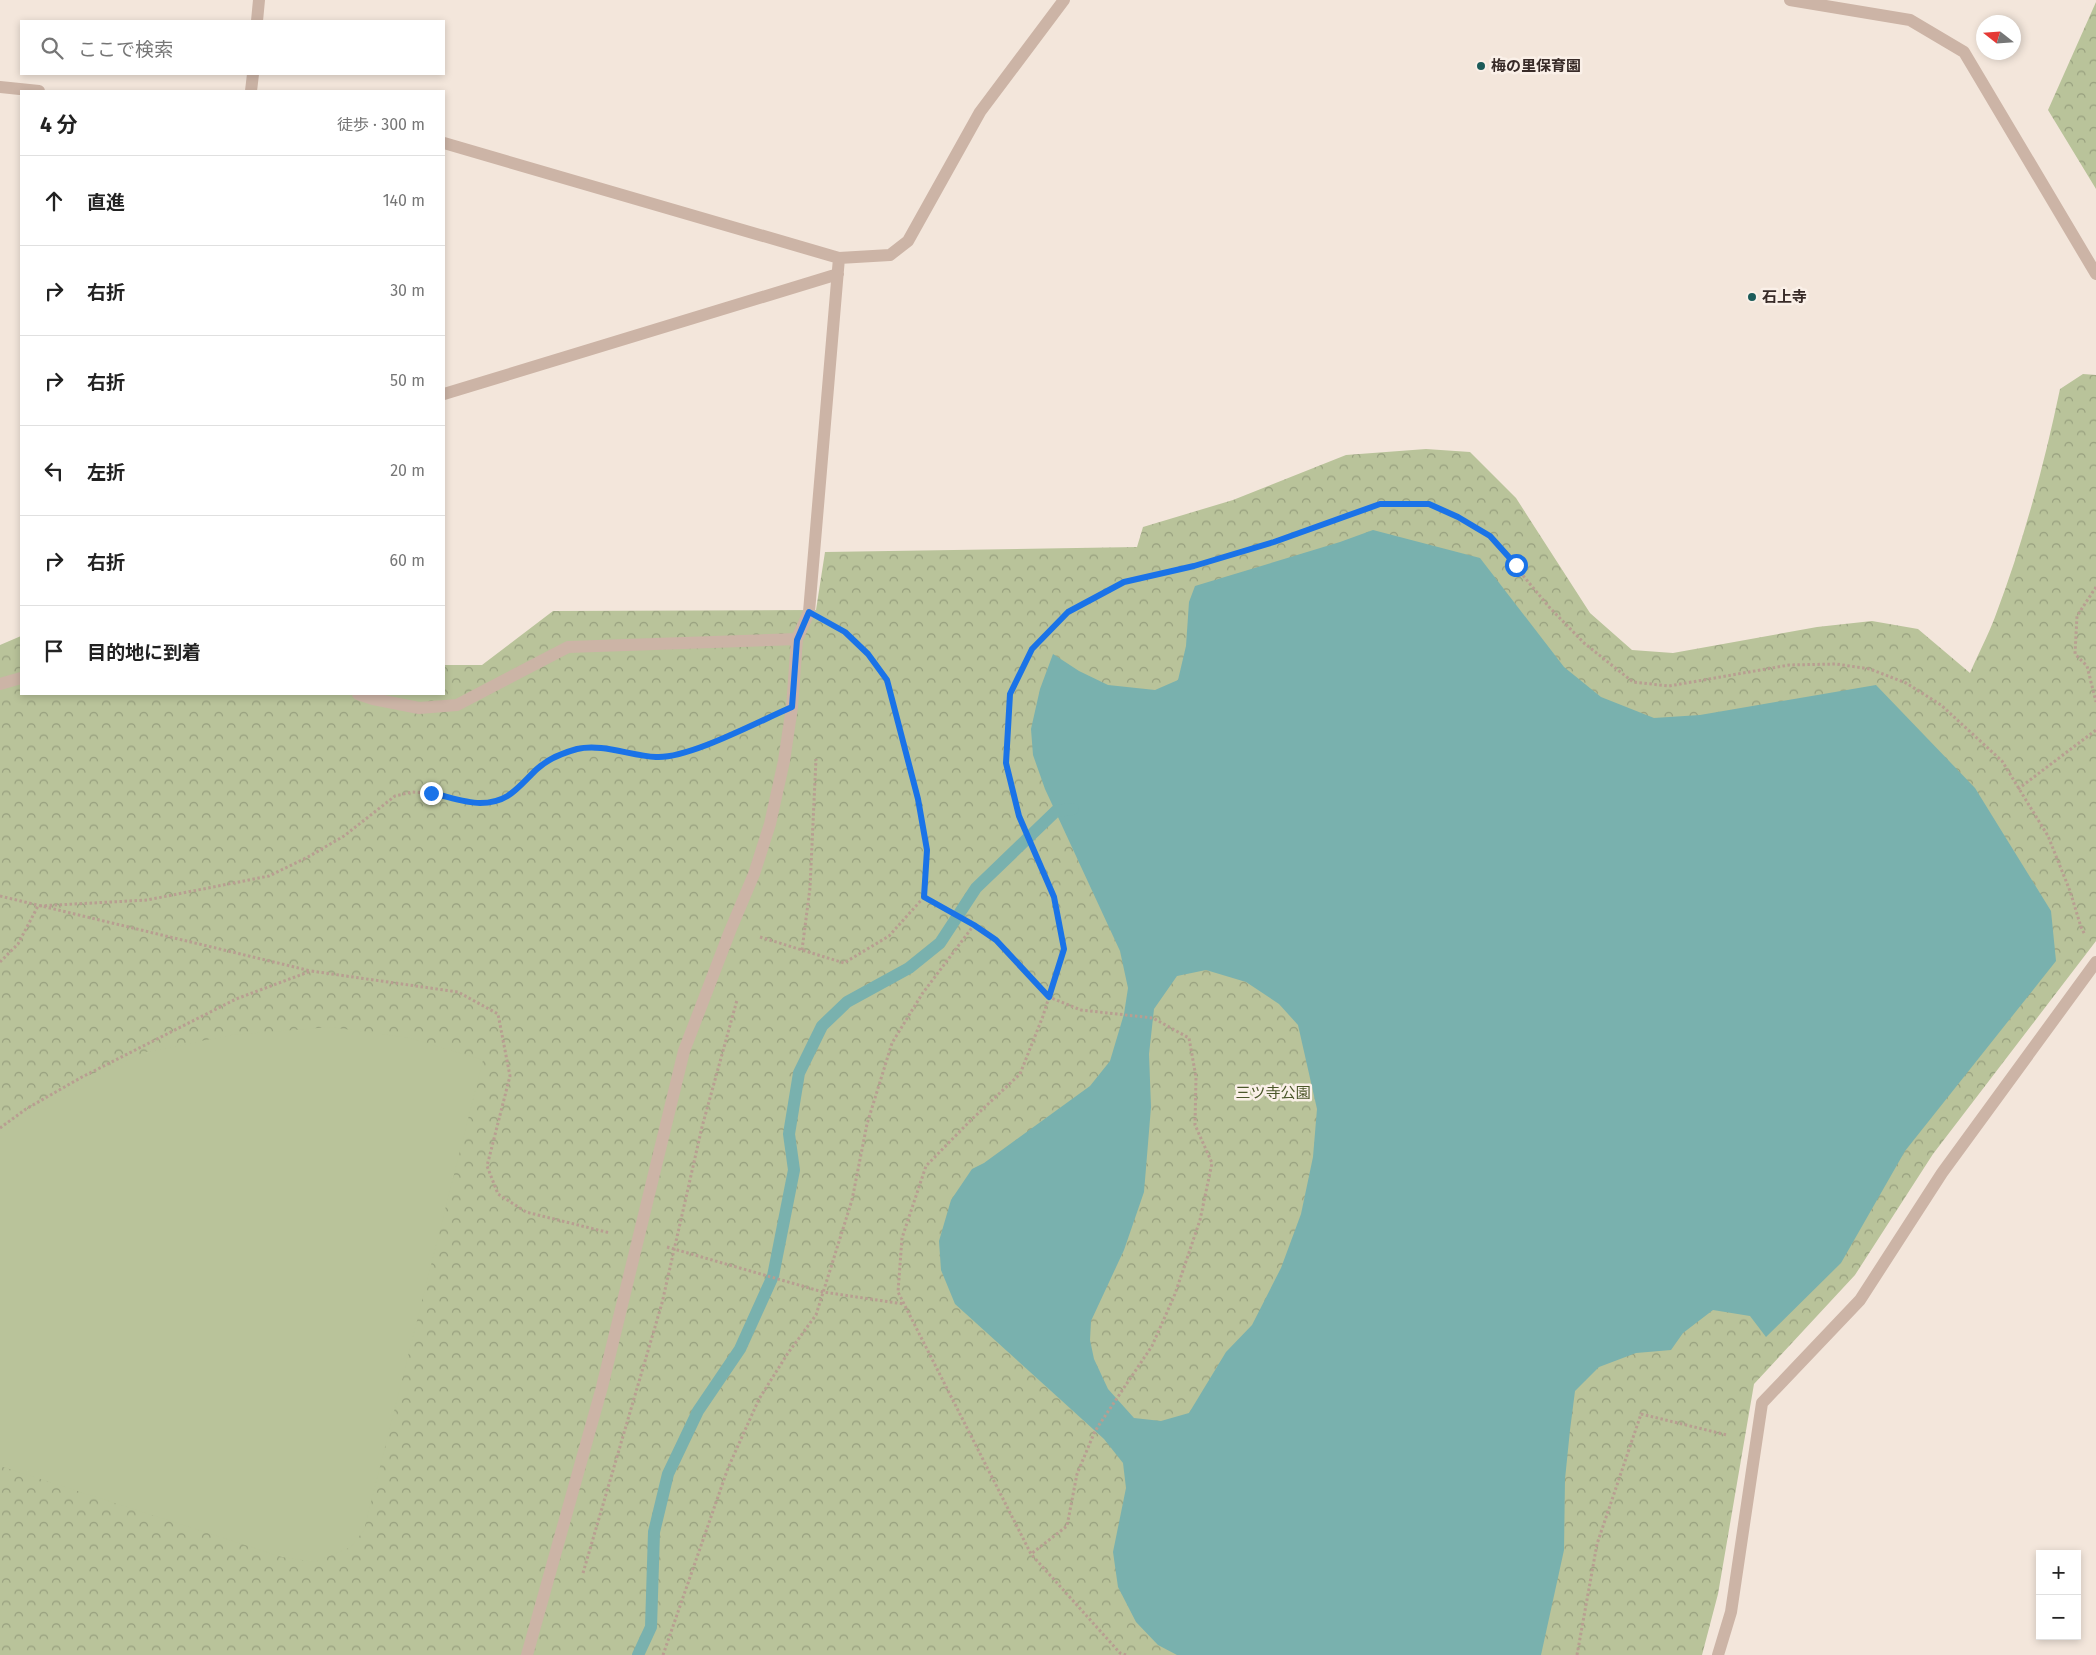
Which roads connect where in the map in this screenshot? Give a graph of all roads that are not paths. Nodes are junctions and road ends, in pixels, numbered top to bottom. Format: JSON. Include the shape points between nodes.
{"nodes":[{"id":1,"x":259,"y":0,"type":"edge"},
{"id":2,"x":1064,"y":0,"type":"edge"},
{"id":3,"x":1790,"y":0,"type":"edge"},
{"id":4,"x":257,"y":20,"type":"edge"},
{"id":5,"x":253,"y":75,"type":"edge"},
{"id":6,"x":0,"y":87,"type":"edge"},
{"id":7,"x":29,"y":90,"type":"edge"},
{"id":8,"x":251,"y":90,"type":"edge"},
{"id":9,"x":445,"y":143,"type":"edge"},
{"id":10,"x":839,"y":258,"type":"junction"},
{"id":11,"x":838,"y":274,"type":"junction"},
{"id":12,"x":2096,"y":274,"type":"edge"},
{"id":13,"x":445,"y":394,"type":"edge"},
{"id":14,"x":797,"y":640,"type":"junction"},
{"id":15,"x":20,"y":678,"type":"edge"},
{"id":16,"x":0,"y":684,"type":"edge"},
{"id":17,"x":361,"y":695,"type":"edge"},
{"id":18,"x":2096,"y":962,"type":"edge"},
{"id":19,"x":527,"y":1655,"type":"edge"},
{"id":20,"x":1718,"y":1655,"type":"edge"}],
"edges":[{"from":1,"to":4,"type":"street"},
{"from":2,"to":10,"type":"street","via":[[980,112],[908,241],[890,255]]},
{"from":3,"to":12,"type":"street","via":[[1910,20],[1964,52]]},
{"from":5,"to":8,"type":"street"},
{"from":6,"to":7,"type":"street"},
{"from":9,"to":10,"type":"street"},
{"from":10,"to":11,"type":"street"},
{"from":11,"to":13,"type":"street"},
{"from":11,"to":14,"type":"street","via":[[809,612]]},
{"from":14,"to":17,"type":"street","via":[[568,647],[457,705],[419,708]]},
{"from":14,"to":19,"type":"street","via":[[792,707],[770,824],[754,874],[684,1050],[602,1387]]},
{"from":15,"to":16,"type":"street"},
{"from":18,"to":20,"type":"street","via":[[1942,1173],[1860,1300],[1762,1403],[1731,1612]]}]}
